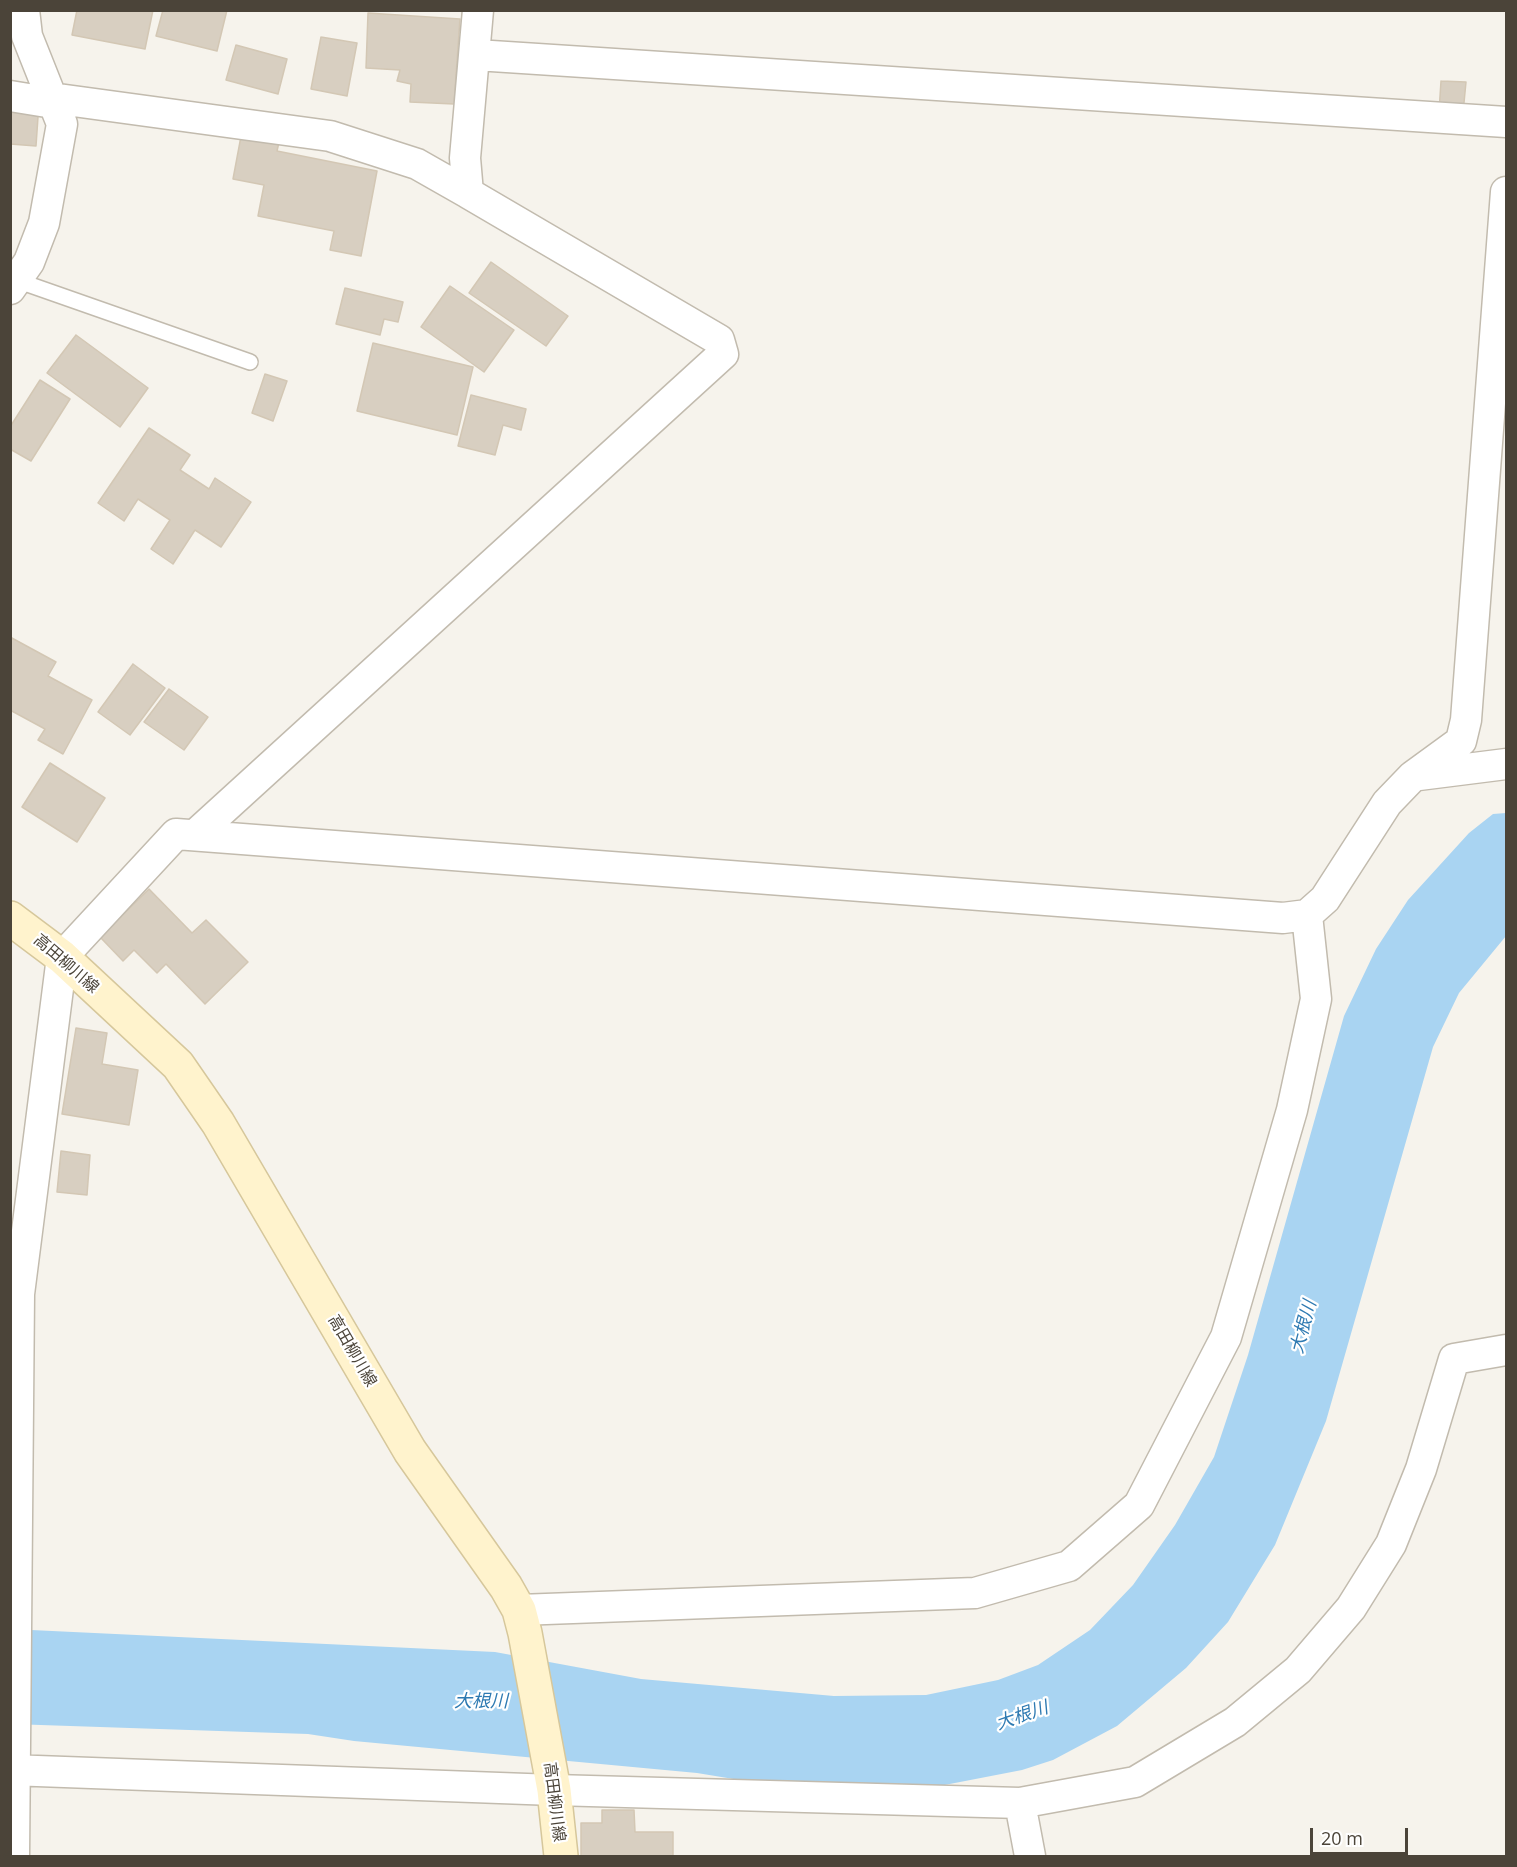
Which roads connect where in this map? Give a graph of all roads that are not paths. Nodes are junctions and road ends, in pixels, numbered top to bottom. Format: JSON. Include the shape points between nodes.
{"nodes":[{"id":1,"x":24,"y":10,"type":"edge"},
{"id":2,"x":478,"y":10,"type":"edge"},
{"id":3,"x":476,"y":55,"type":"junction"},
{"id":4,"x":10,"y":96,"type":"edge"},
{"id":5,"x":52,"y":100,"type":"junction"},
{"id":6,"x":1506,"y":122,"type":"edge"},
{"id":7,"x":1506,"y":192,"type":"edge"},
{"id":8,"x":468,"y":193,"type":"junction"},
{"id":9,"x":13,"y":284,"type":"edge"},
{"id":10,"x":250,"y":362,"type":"dead end"},
{"id":11,"x":1506,"y":764,"type":"edge"},
{"id":12,"x":1413,"y":776,"type":"junction"},
{"id":13,"x":195,"y":835,"type":"junction"},
{"id":14,"x":1307,"y":915,"type":"junction"},
{"id":15,"x":10,"y":918,"type":"edge"},
{"id":16,"x":62,"y":957,"type":"junction"},
{"id":17,"x":15,"y":1295,"type":"edge"},
{"id":18,"x":1506,"y":1350,"type":"edge"},
{"id":19,"x":522,"y":1621,"type":"junction"},
{"id":20,"x":13,"y":1765,"type":"edge"},
{"id":21,"x":554,"y":1790,"type":"junction"},
{"id":22,"x":1020,"y":1803,"type":"junction"},
{"id":23,"x":14,"y":1857,"type":"edge"},
{"id":24,"x":561,"y":1857,"type":"edge"},
{"id":25,"x":1030,"y":1857,"type":"edge"}],
"edges":[{"from":1,"to":5,"type":"street","via":[[27,36]]},
{"from":2,"to":3,"type":"street"},
{"from":3,"to":6,"type":"street"},
{"from":3,"to":8,"type":"street","via":[[465,158]]},
{"from":4,"to":5,"type":"street"},
{"from":5,"to":8,"type":"street","via":[[330,136],[417,164]]},
{"from":5,"to":9,"type":"street","via":[[62,124],[44,223],[28,262]]},
{"from":7,"to":12,"type":"street","via":[[1466,720],[1461,741]]},
{"from":8,"to":13,"type":"street","via":[[719,340],[723,354]]},
{"from":9,"to":10,"type":"lane"},
{"from":11,"to":12,"type":"street"},
{"from":12,"to":14,"type":"street","via":[[1387,803],[1324,899]]},
{"from":13,"to":14,"type":"street","via":[[1273,918]]},
{"from":13,"to":16,"type":"street","via":[[177,834]]},
{"from":14,"to":19,"type":"street","via":[[1316,999],[1292,1110],[1226,1337],[1139,1505],[1069,1566],[975,1593]]},
{"from":15,"to":16,"type":"main road","name":"高田柳川線"},
{"from":16,"to":17,"type":"street"},
{"from":16,"to":19,"type":"main road","name":"高田柳川線","via":[[178,1065],[218,1123],[410,1451],[492,1563]]},
{"from":17,"to":20,"type":"street"},
{"from":18,"to":22,"type":"street","via":[[1454,1359],[1421,1469],[1391,1544],[1351,1608],[1298,1670],[1235,1722],[1135,1782]]},
{"from":19,"to":21,"type":"main road","name":"高田柳川線"},
{"from":20,"to":21,"type":"street"},
{"from":20,"to":23,"type":"street"},
{"from":21,"to":22,"type":"street"},
{"from":21,"to":24,"type":"main road","name":"高田柳川線"},
{"from":22,"to":25,"type":"street"}]}
